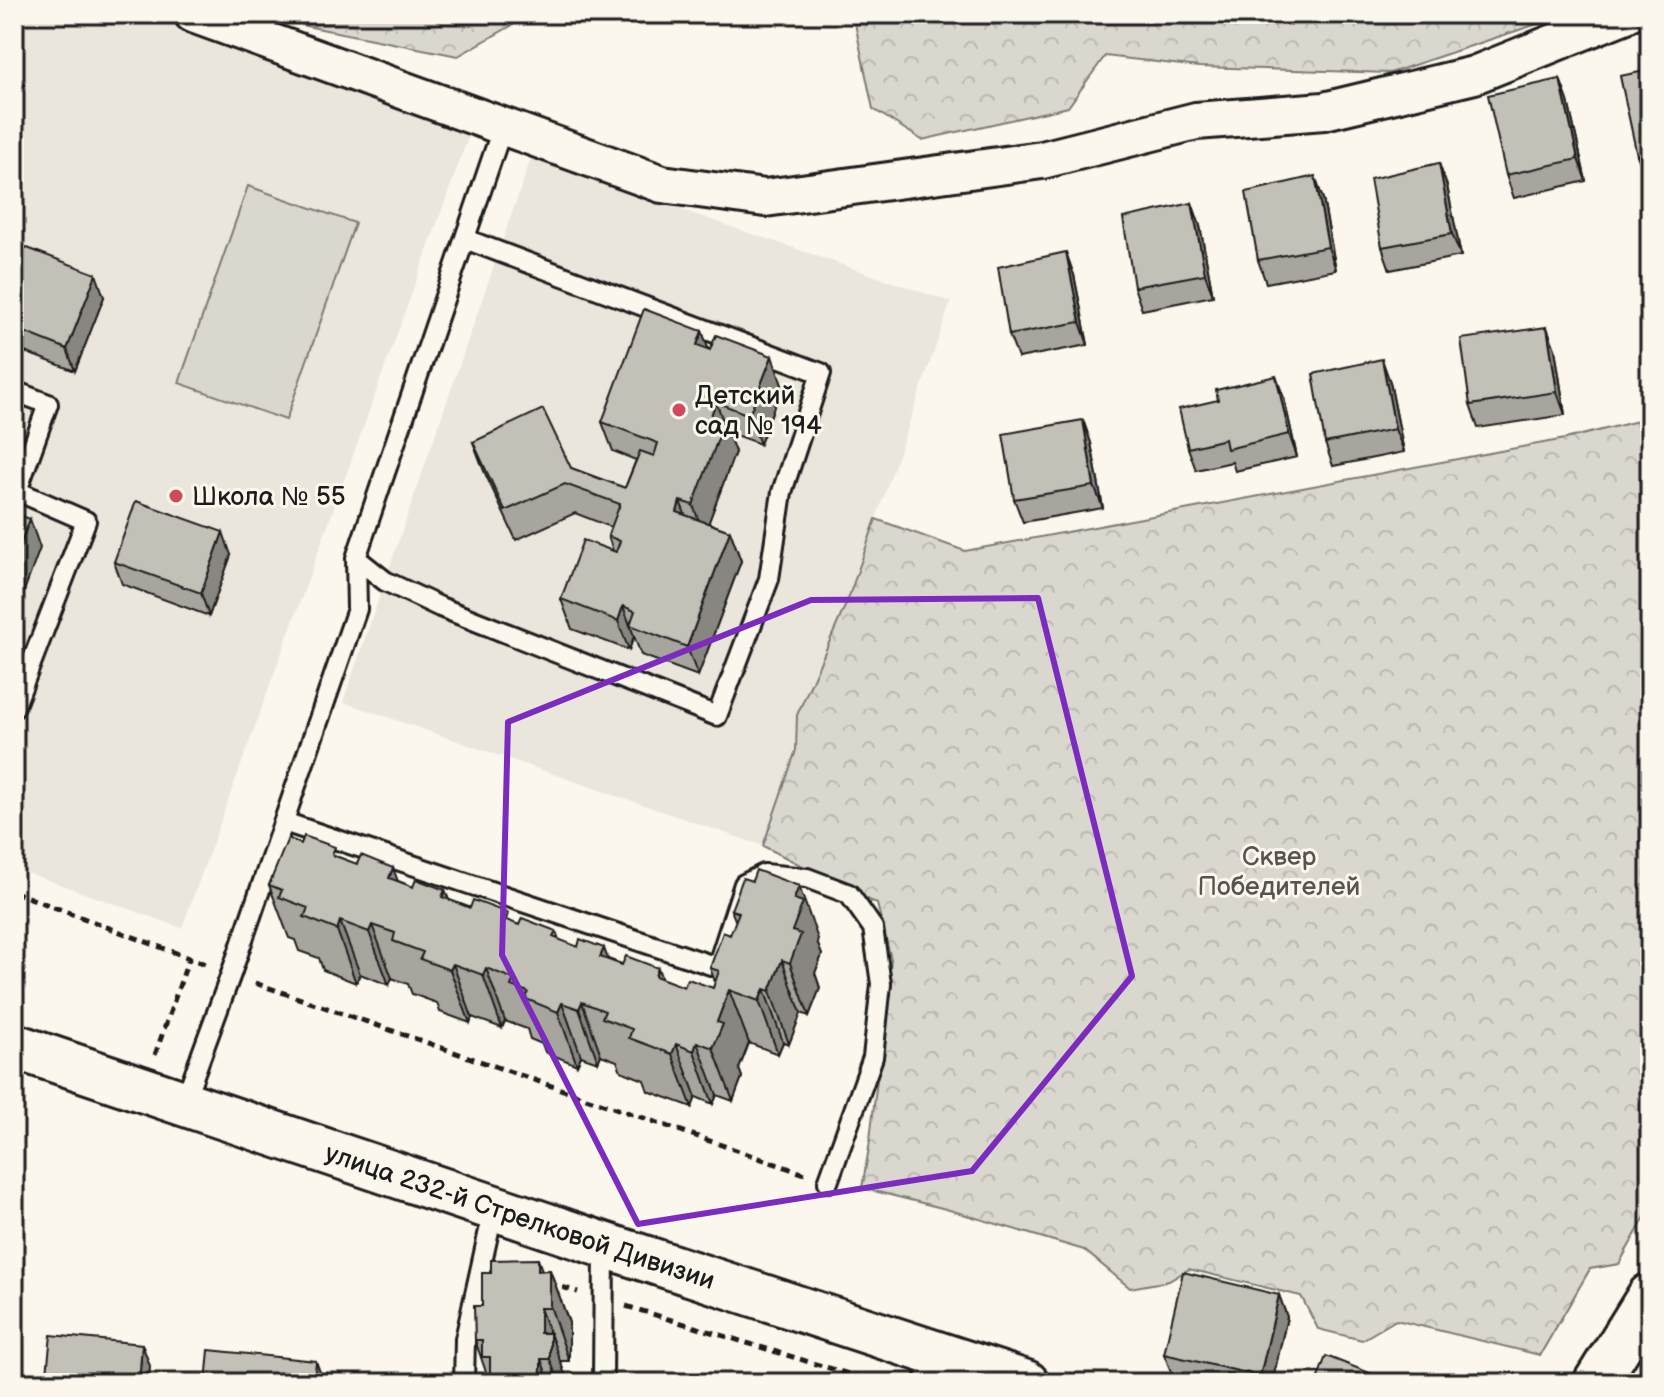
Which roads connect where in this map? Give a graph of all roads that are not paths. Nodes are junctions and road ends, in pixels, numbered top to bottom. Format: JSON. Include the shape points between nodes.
{"nodes":[{"id":1,"x":193,"y":14,"type":"edge"},
{"id":2,"x":1626,"y":14,"type":"edge"},
{"id":3,"x":503,"y":126,"type":"junction"},
{"id":4,"x":465,"y":239,"type":"junction"},
{"id":5,"x":14,"y":391,"type":"edge"},
{"id":6,"x":356,"y":558,"type":"junction"},
{"id":7,"x":14,"y":708,"type":"edge"},
{"id":8,"x":284,"y":822,"type":"junction"},
{"id":9,"x":14,"y":1046,"type":"edge"},
{"id":10,"x":183,"y":1105,"type":"junction"},
{"id":11,"x":828,"y":1182,"type":"road end"},
{"id":12,"x":494,"y":1208,"type":"junction"},
{"id":13,"x":604,"y":1245,"type":"junction"},
{"id":14,"x":1650,"y":1296,"type":"edge"},
{"id":15,"x":929,"y":1368,"type":"edge"},
{"id":16,"x":464,"y":1383,"type":"edge"},
{"id":17,"x":603,"y":1383,"type":"edge"},
{"id":18,"x":1026,"y":1383,"type":"edge"},
{"id":19,"x":1596,"y":1383,"type":"edge"}],
"edges":[{"from":1,"to":3,"type":"street"},
{"from":2,"to":3,"type":"street","via":[[1474,75],[1324,111],[1196,121],[1042,160],[765,198],[662,184]]},
{"from":3,"to":4,"type":"lane"},
{"from":4,"to":6,"type":"lane"},
{"from":4,"to":6,"type":"lane","via":[[821,373],[782,492],[769,579],[717,716],[440,607],[385,581]]},
{"from":5,"to":7,"type":"lane","via":[[48,404],[17,491],[86,521]]},
{"from":6,"to":8,"type":"lane","via":[[357,609]]},
{"from":8,"to":10,"type":"lane"},
{"from":8,"to":11,"type":"lane","via":[[717,967],[744,884],[764,874],[807,878],[849,894],[873,928],[881,984],[873,1057]]},
{"from":9,"to":10,"type":"street","name":"улица 232-й Стрелковой Дивизии"},
{"from":10,"to":12,"type":"street","name":"улица 232-й Стрелковой Дивизии"},
{"from":12,"to":13,"type":"street","name":"улица 232-й Стрелковой Дивизии"},
{"from":12,"to":16,"type":"lane","via":[[465,1339]]},
{"from":13,"to":15,"type":"street","name":"улица 232-й Стрелковой Дивизии"},
{"from":13,"to":17,"type":"lane"},
{"from":14,"to":19,"type":"street"},
{"from":15,"to":18,"type":"street","name":"улица 232-й Стрелковой Дивизии"}]}
